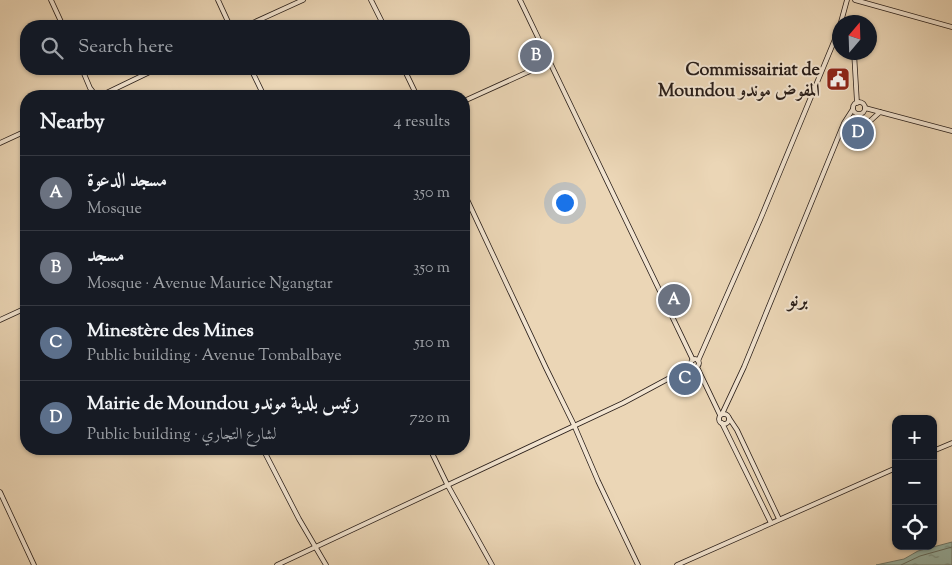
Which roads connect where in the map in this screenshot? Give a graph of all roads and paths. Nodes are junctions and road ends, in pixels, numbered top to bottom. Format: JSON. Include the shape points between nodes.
{"nodes":[{"id":1,"x":50,"y":0,"type":"edge"},
{"id":2,"x":218,"y":0,"type":"edge"},
{"id":3,"x":303,"y":0,"type":"edge"},
{"id":4,"x":371,"y":0,"type":"edge"},
{"id":5,"x":520,"y":0,"type":"edge"},
{"id":6,"x":847,"y":0,"type":"edge"},
{"id":7,"x":855,"y":0,"type":"edge"},
{"id":8,"x":844,"y":15,"type":"edge"},
{"id":9,"x":60,"y":20,"type":"edge"},
{"id":10,"x":227,"y":20,"type":"edge"},
{"id":11,"x":259,"y":20,"type":"edge"},
{"id":12,"x":381,"y":20,"type":"edge"},
{"id":13,"x":952,"y":27,"type":"edge"},
{"id":14,"x":832,"y":45,"type":"edge"},
{"id":15,"x":854,"y":60,"type":"edge"},
{"id":16,"x":550,"y":62,"type":"junction"},
{"id":17,"x":85,"y":75,"type":"edge"},
{"id":18,"x":143,"y":75,"type":"edge"},
{"id":19,"x":254,"y":75,"type":"edge"},
{"id":20,"x":407,"y":75,"type":"edge"},
{"id":21,"x":92,"y":90,"type":"edge"},
{"id":22,"x":111,"y":90,"type":"edge"},
{"id":23,"x":261,"y":90,"type":"edge"},
{"id":24,"x":414,"y":90,"type":"edge"},
{"id":25,"x":470,"y":98,"type":"edge"},
{"id":26,"x":857,"y":103,"type":"junction"},
{"id":27,"x":865,"y":108,"type":"junction"},
{"id":28,"x":853,"y":109,"type":"junction"},
{"id":29,"x":881,"y":112,"type":"junction"},
{"id":30,"x":869,"y":122,"type":"dead end"},
{"id":31,"x":952,"y":131,"type":"edge"},
{"id":32,"x":20,"y":133,"type":"edge"},
{"id":33,"x":0,"y":143,"type":"edge"},
{"id":34,"x":470,"y":206,"type":"edge"},
{"id":35,"x":20,"y":311,"type":"edge"},
{"id":36,"x":0,"y":320,"type":"edge"},
{"id":37,"x":693,"y":360,"type":"junction"},
{"id":38,"x":698,"y":361,"type":"junction"},
{"id":39,"x":694,"y":366,"type":"junction"},
{"id":40,"x":729,"y":402,"type":"junction"},
{"id":41,"x":721,"y":415,"type":"junction"},
{"id":42,"x":729,"y":417,"type":"junction"},
{"id":43,"x":722,"y":423,"type":"junction"},
{"id":44,"x":574,"y":425,"type":"junction"},
{"id":45,"x":952,"y":443,"type":"edge"},
{"id":46,"x":937,"y":449,"type":"edge"},
{"id":47,"x":266,"y":455,"type":"edge"},
{"id":48,"x":433,"y":455,"type":"edge"},
{"id":49,"x":892,"y":470,"type":"edge"},
{"id":50,"x":447,"y":484,"type":"junction"},
{"id":51,"x":0,"y":492,"type":"edge"},
{"id":52,"x":779,"y":519,"type":"junction"},
{"id":53,"x":771,"y":523,"type":"junction"},
{"id":54,"x":315,"y":547,"type":"junction"},
{"id":55,"x":34,"y":565,"type":"edge"},
{"id":56,"x":277,"y":565,"type":"edge"},
{"id":57,"x":326,"y":565,"type":"edge"},
{"id":58,"x":492,"y":565,"type":"edge"},
{"id":59,"x":638,"y":565,"type":"edge"},
{"id":60,"x":677,"y":565,"type":"edge"}],
"edges":[{"from":1,"to":9,"type":"street"},
{"from":2,"to":10,"type":"street"},
{"from":3,"to":11,"type":"street"},
{"from":4,"to":12,"type":"street"},
{"from":5,"to":16,"type":"street"},
{"from":6,"to":8,"type":"street"},
{"from":7,"to":13,"type":"street"},
{"from":14,"to":38,"type":"street"},
{"from":15,"to":26,"type":"street"},
{"from":16,"to":25,"type":"street"},
{"from":16,"to":37,"type":"street"},
{"from":17,"to":21,"type":"street"},
{"from":18,"to":22,"type":"street"},
{"from":19,"to":23,"type":"street"},
{"from":20,"to":24,"type":"street"},
{"from":26,"to":27,"type":"street","via":[[863,103]]},
{"from":26,"to":28,"type":"street"},
{"from":27,"to":28,"type":"street","via":[[860,114]]},
{"from":27,"to":29,"type":"street"},
{"from":28,"to":40,"type":"street","via":[[844,123]]},
{"from":29,"to":30,"type":"street"},
{"from":29,"to":31,"type":"street"},
{"from":32,"to":33,"type":"street"},
{"from":34,"to":44,"type":"street"},
{"from":35,"to":36,"type":"street"},
{"from":37,"to":38,"type":"street"},
{"from":37,"to":39,"type":"street"},
{"from":38,"to":39,"type":"street","via":[[699,364]]},
{"from":39,"to":41,"type":"street"},
{"from":39,"to":44,"type":"street"},
{"from":40,"to":41,"type":"street"},
{"from":40,"to":42,"type":"street"},
{"from":41,"to":42,"type":"street"},
{"from":41,"to":43,"type":"street","via":[[719,420]]},
{"from":42,"to":43,"type":"street","via":[[728,422]]},
{"from":42,"to":52,"type":"street"},
{"from":43,"to":53,"type":"street"},
{"from":44,"to":50,"type":"street"},
{"from":44,"to":59,"type":"street"},
{"from":45,"to":46,"type":"street"},
{"from":47,"to":54,"type":"street"},
{"from":48,"to":50,"type":"street"},
{"from":49,"to":52,"type":"street"},
{"from":50,"to":54,"type":"street"},
{"from":50,"to":58,"type":"street"},
{"from":51,"to":55,"type":"street"},
{"from":52,"to":53,"type":"street"},
{"from":53,"to":60,"type":"street"},
{"from":54,"to":56,"type":"street"},
{"from":54,"to":57,"type":"street"}]}
